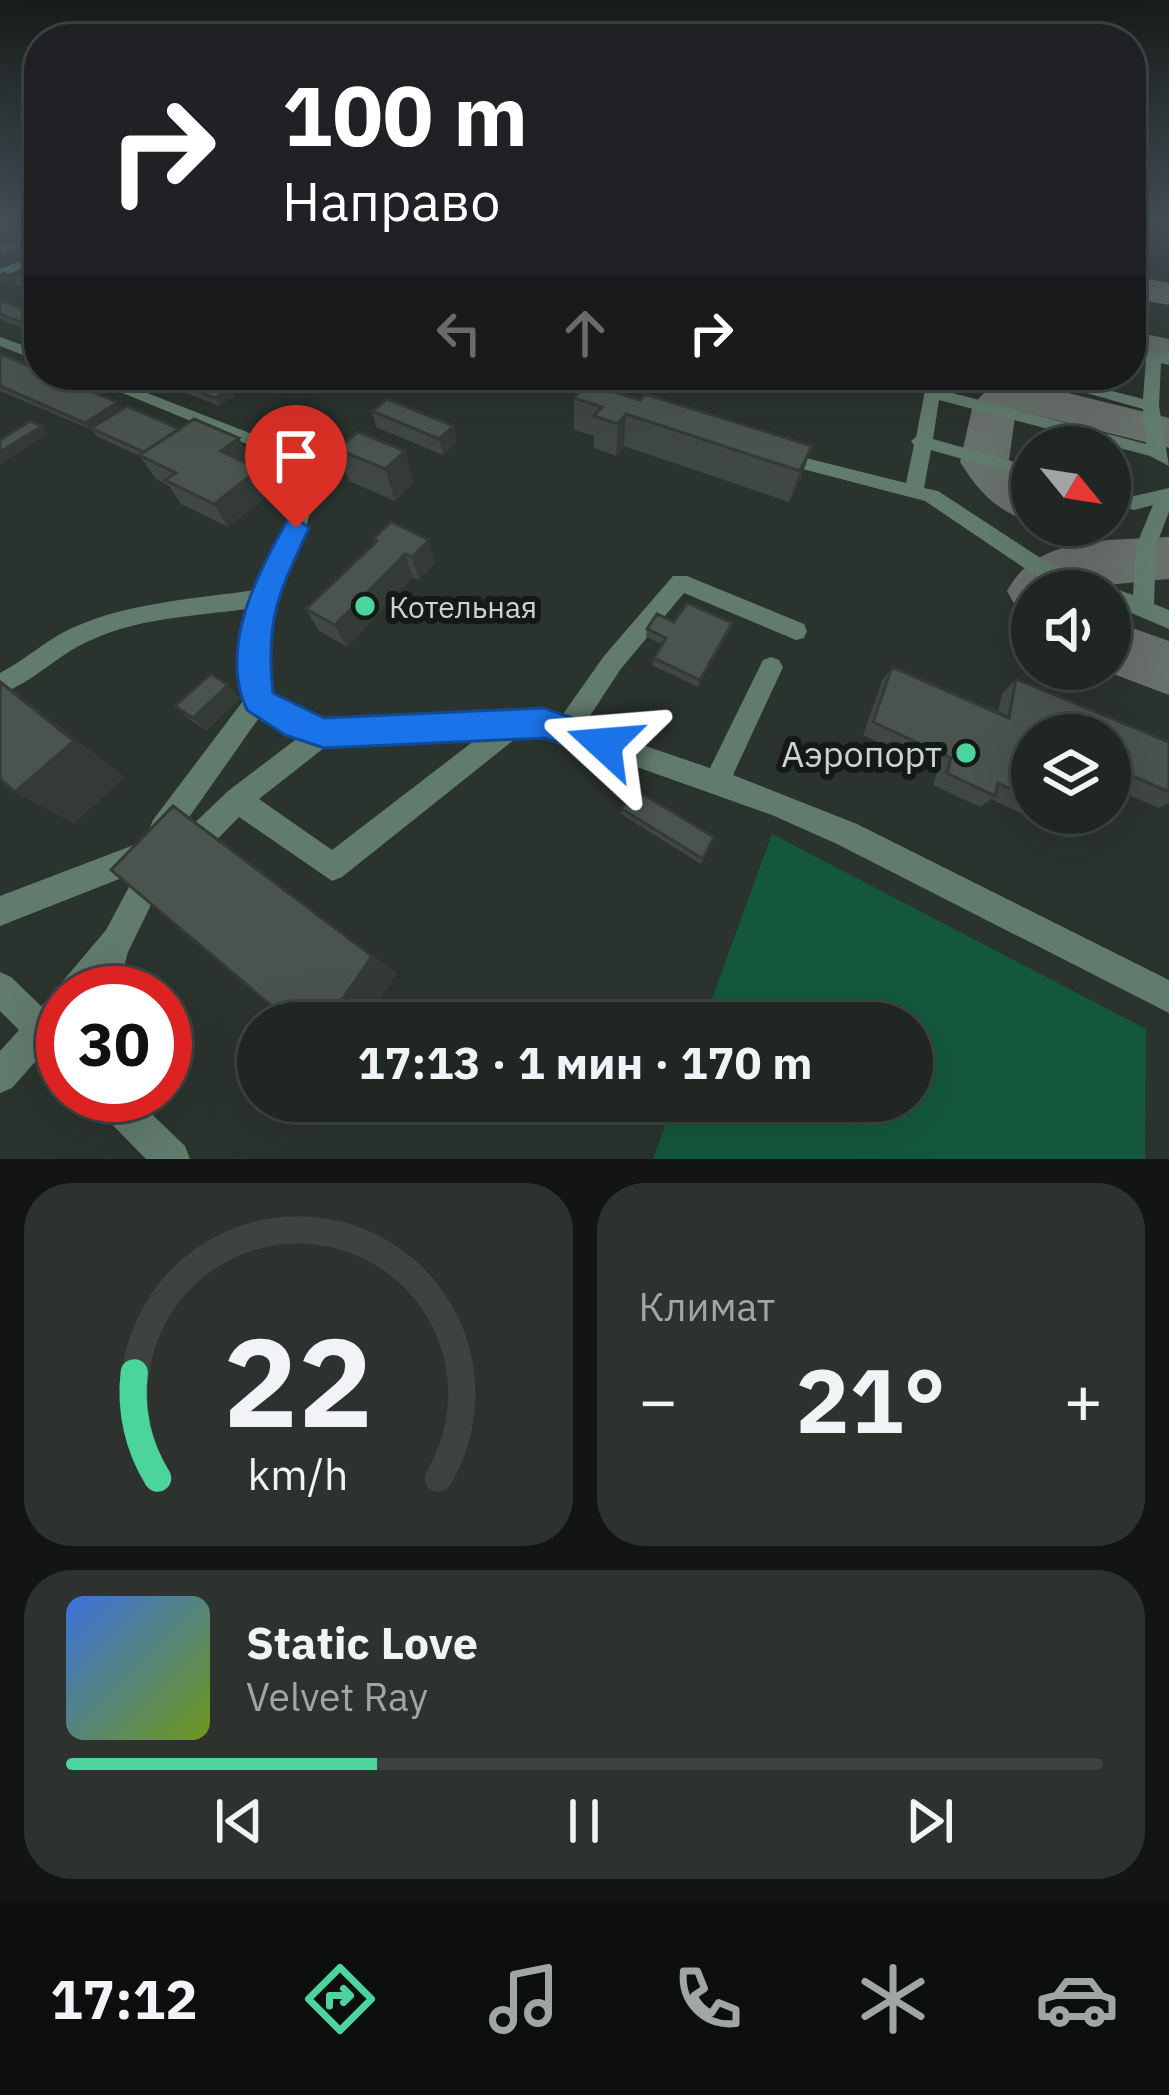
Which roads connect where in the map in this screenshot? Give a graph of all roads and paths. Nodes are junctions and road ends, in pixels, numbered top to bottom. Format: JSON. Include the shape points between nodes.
{"nodes":[{"id":1,"x":1161,"y":359,"type":"edge"},
{"id":2,"x":125,"y":390,"type":"edge"},
{"id":3,"x":600,"y":390,"type":"edge"},
{"id":4,"x":932,"y":390,"type":"edge"},
{"id":5,"x":953,"y":390,"type":"edge"},
{"id":6,"x":1089,"y":390,"type":"edge"},
{"id":7,"x":624,"y":403,"type":"edge"},
{"id":8,"x":1151,"y":406,"type":"junction"},
{"id":9,"x":920,"y":440,"type":"junction"},
{"id":10,"x":762,"y":451,"type":"edge"},
{"id":11,"x":1163,"y":456,"type":"edge"},
{"id":12,"x":1011,"y":467,"type":"edge"},
{"id":13,"x":914,"y":491,"type":"junction"},
{"id":14,"x":1168,"y":495,"type":"edge"},
{"id":15,"x":1131,"y":502,"type":"edge"},
{"id":16,"x":1043,"y":570,"type":"edge"},
{"id":17,"x":263,"y":598,"type":"junction"},
{"id":18,"x":1131,"y":602,"type":"edge"},
{"id":19,"x":1143,"y":606,"type":"junction"},
{"id":20,"x":1169,"y":620,"type":"edge"},
{"id":21,"x":796,"y":631,"type":"dead end"},
{"id":22,"x":771,"y":667,"type":"dead end"},
{"id":23,"x":0,"y":684,"type":"edge"},
{"id":24,"x":258,"y":700,"type":"junction"},
{"id":25,"x":516,"y":723,"type":"junction"},
{"id":26,"x":566,"y":731,"type":"junction"},
{"id":27,"x":324,"y":733,"type":"junction"},
{"id":28,"x":716,"y":783,"type":"junction"},
{"id":29,"x":237,"y":800,"type":"junction"},
{"id":30,"x":148,"y":863,"type":"junction"},
{"id":31,"x":0,"y":911,"type":"edge"},
{"id":32,"x":117,"y":941,"type":"junction"},
{"id":33,"x":96,"y":966,"type":"edge"},
{"id":34,"x":109,"y":966,"type":"edge"},
{"id":35,"x":0,"y":988,"type":"edge"},
{"id":36,"x":1169,"y":997,"type":"edge"},
{"id":37,"x":36,"y":1014,"type":"edge"},
{"id":38,"x":36,"y":1045,"type":"edge"},
{"id":39,"x":0,"y":1076,"type":"edge"},
{"id":40,"x":134,"y":1122,"type":"edge"},
{"id":41,"x":172,"y":1159,"type":"edge"}],
"edges":[{"from":1,"to":8,"type":"street"},
{"from":2,"to":17,"type":"street","via":[[313,464],[296,528]]},
{"from":3,"to":7,"type":"street"},
{"from":4,"to":9,"type":"street"},
{"from":5,"to":11,"type":"street"},
{"from":6,"to":8,"type":"street"},
{"from":8,"to":11,"type":"street"},
{"from":9,"to":12,"type":"street"},
{"from":9,"to":13,"type":"street"},
{"from":10,"to":13,"type":"street"},
{"from":13,"to":16,"type":"street","via":[[948,504]]},
{"from":14,"to":15,"type":"street"},
{"from":14,"to":19,"type":"street","via":[[1146,546]]},
{"from":17,"to":23,"type":"street","via":[[113,620]]},
{"from":17,"to":24,"type":"street","via":[[254,655]]},
{"from":18,"to":19,"type":"street"},
{"from":19,"to":20,"type":"street"},
{"from":21,"to":26,"type":"street","via":[[680,582]]},
{"from":22,"to":28,"type":"street"},
{"from":24,"to":27,"type":"street"},
{"from":24,"to":30,"type":"street"},
{"from":25,"to":26,"type":"street"},
{"from":25,"to":27,"type":"street"},
{"from":25,"to":29,"type":"street","via":[[332,867]]},
{"from":26,"to":28,"type":"street"},
{"from":27,"to":29,"type":"street"},
{"from":28,"to":36,"type":"street","via":[[847,834]]},
{"from":29,"to":30,"type":"street","via":[[178,858]]},
{"from":30,"to":31,"type":"street"},
{"from":30,"to":32,"type":"street"},
{"from":32,"to":33,"type":"street"},
{"from":32,"to":34,"type":"street"},
{"from":35,"to":37,"type":"street"},
{"from":38,"to":39,"type":"street"},
{"from":40,"to":41,"type":"street"}]}
